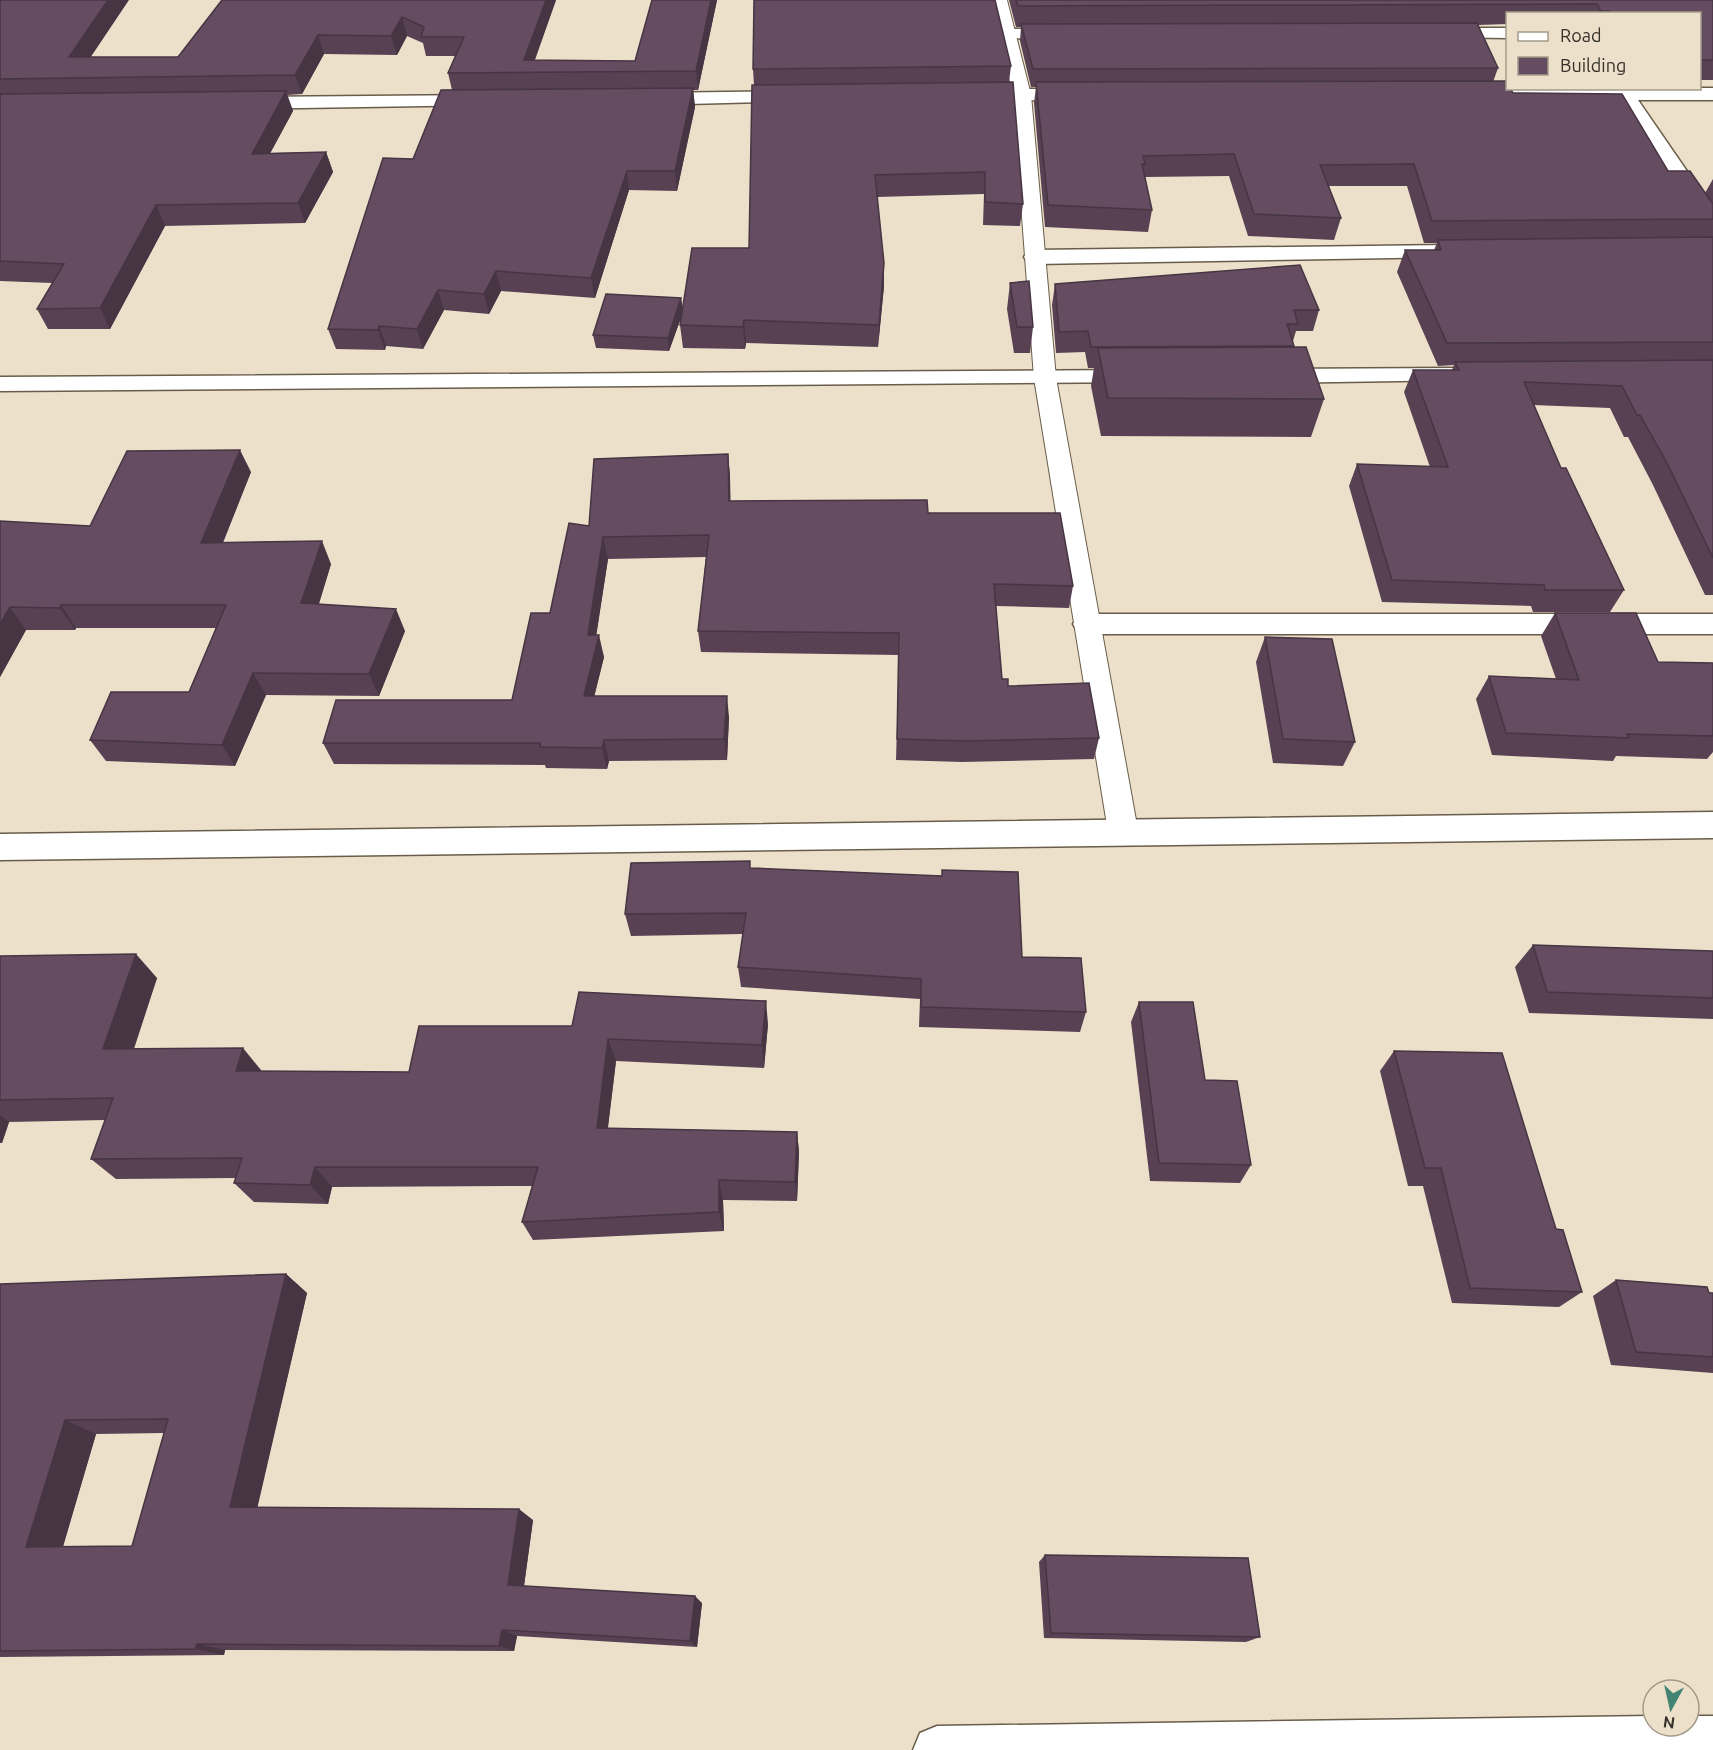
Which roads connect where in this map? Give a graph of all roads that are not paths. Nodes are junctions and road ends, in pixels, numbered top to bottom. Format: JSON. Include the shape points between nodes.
{"nodes":[{"id":1,"x":999,"y":0,"type":"edge"},
{"id":2,"x":1424,"y":33,"type":"edge"},
{"id":3,"x":1506,"y":33,"type":"edge"},
{"id":4,"x":1007,"y":34,"type":"junction"},
{"id":5,"x":1079,"y":34,"type":"edge"},
{"id":6,"x":1622,"y":91,"type":"edge"},
{"id":7,"x":1494,"y":94,"type":"edge"},
{"id":8,"x":1713,"y":94,"type":"edge"},
{"id":9,"x":1022,"y":95,"type":"junction"},
{"id":10,"x":1093,"y":95,"type":"edge"},
{"id":11,"x":950,"y":96,"type":"edge"},
{"id":12,"x":820,"y":97,"type":"edge"},
{"id":13,"x":630,"y":99,"type":"edge"},
{"id":14,"x":499,"y":100,"type":"edge"},
{"id":15,"x":226,"y":103,"type":"edge"},
{"id":16,"x":1713,"y":224,"type":"edge"},
{"id":17,"x":1463,"y":252,"type":"edge"},
{"id":18,"x":1035,"y":257,"type":"junction"},
{"id":19,"x":1475,"y":375,"type":"edge"},
{"id":20,"x":1248,"y":376,"type":"edge"},
{"id":21,"x":1165,"y":377,"type":"edge"},
{"id":22,"x":1046,"y":378,"type":"junction"},
{"id":23,"x":0,"y":384,"type":"edge"},
{"id":24,"x":1087,"y":624,"type":"junction"},
{"id":25,"x":1713,"y":624,"type":"edge"},
{"id":26,"x":1713,"y":825,"type":"edge"},
{"id":27,"x":1123,"y":831,"type":"junction"},
{"id":28,"x":0,"y":847,"type":"edge"},
{"id":29,"x":1713,"y":1740,"type":"edge"},
{"id":30,"x":937,"y":1750,"type":"edge"}],
"edges":[{"from":1,"to":4,"type":"lane"},
{"from":2,"to":3,"type":"street"},
{"from":4,"to":5,"type":"street"},
{"from":4,"to":9,"type":"lane"},
{"from":6,"to":7,"type":"street"},
{"from":6,"to":8,"type":"street"},
{"from":6,"to":16,"type":"street"},
{"from":9,"to":10,"type":"street"},
{"from":9,"to":11,"type":"street"},
{"from":9,"to":18,"type":"lane"},
{"from":12,"to":13,"type":"street"},
{"from":14,"to":15,"type":"street"},
{"from":17,"to":18,"type":"street"},
{"from":18,"to":22,"type":"lane"},
{"from":19,"to":20,"type":"street"},
{"from":21,"to":22,"type":"street"},
{"from":22,"to":23,"type":"street"},
{"from":22,"to":24,"type":"lane"},
{"from":24,"to":25,"type":"street"},
{"from":24,"to":27,"type":"lane"},
{"from":26,"to":27,"type":"street"},
{"from":27,"to":28,"type":"street"},
{"from":29,"to":30,"type":"street"}]}
